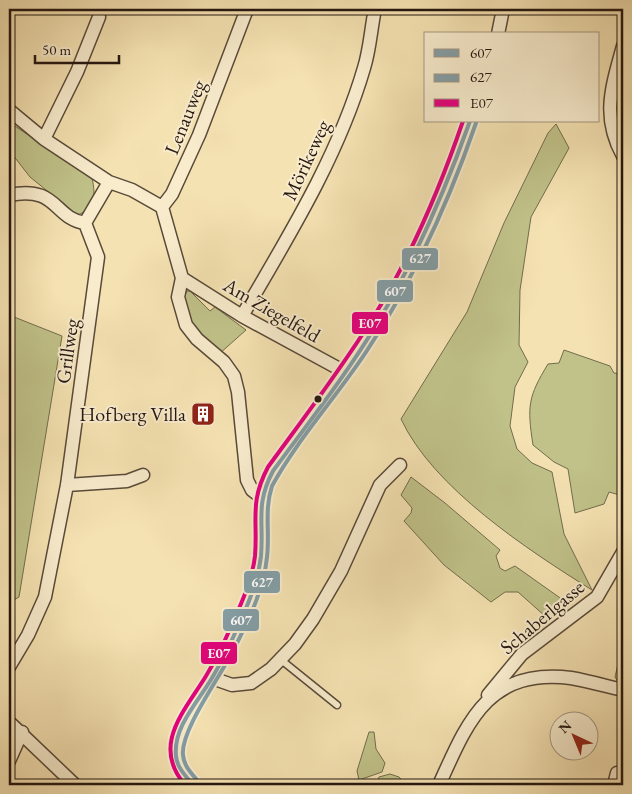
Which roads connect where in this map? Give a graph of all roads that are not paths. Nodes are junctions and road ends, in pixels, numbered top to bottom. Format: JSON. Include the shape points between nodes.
{"nodes":[{"id":1,"x":247,"y":9,"type":"edge"},
{"id":2,"x":375,"y":9,"type":"edge"},
{"id":3,"x":503,"y":9,"type":"edge"},
{"id":4,"x":99,"y":17,"type":"dead end"},
{"id":5,"x":498,"y":32,"type":"edge"},
{"id":6,"x":623,"y":46,"type":"edge"},
{"id":7,"x":9,"y":110,"type":"edge"},
{"id":8,"x":470,"y":122,"type":"edge"},
{"id":9,"x":44,"y":139,"type":"junction"},
{"id":10,"x":623,"y":156,"type":"edge"},
{"id":11,"x":109,"y":182,"type":"junction"},
{"id":12,"x":9,"y":195,"type":"edge"},
{"id":13,"x":162,"y":207,"type":"junction"},
{"id":14,"x":86,"y":223,"type":"junction"},
{"id":15,"x":182,"y":278,"type":"junction"},
{"id":16,"x":242,"y":316,"type":"junction"},
{"id":17,"x":344,"y":372,"type":"junction"},
{"id":18,"x":400,"y":465,"type":"dead end"},
{"id":19,"x":143,"y":475,"type":"dead end"},
{"id":20,"x":68,"y":485,"type":"junction"},
{"id":21,"x":261,"y":497,"type":"junction"},
{"id":22,"x":623,"y":552,"type":"edge"},
{"id":23,"x":280,"y":659,"type":"junction"},
{"id":24,"x":9,"y":667,"type":"edge"},
{"id":25,"x":212,"y":678,"type":"junction"},
{"id":26,"x":623,"y":690,"type":"edge"},
{"id":27,"x":337,"y":705,"type":"dead end"},
{"id":28,"x":480,"y":708,"type":"junction"},
{"id":29,"x":9,"y":722,"type":"edge"},
{"id":30,"x":22,"y":732,"type":"junction"},
{"id":31,"x":9,"y":761,"type":"edge"},
{"id":32,"x":75,"y":785,"type":"edge"},
{"id":33,"x":193,"y":785,"type":"edge"},
{"id":34,"x":439,"y":785,"type":"edge"}],
"edges":[{"from":1,"to":13,"type":"street","name":"Lenauweg","via":[[192,151],[172,194]]},
{"from":2,"to":16,"type":"street","name":"Mörikeweg","via":[[364,68],[347,117],[298,220]]},
{"from":3,"to":5,"type":"street"},
{"from":4,"to":9,"type":"street","via":[[77,72]]},
{"from":6,"to":10,"type":"street","via":[[609,106],[612,130]]},
{"from":7,"to":9,"type":"street"},
{"from":8,"to":17,"type":"street","via":[[426,232],[391,299]]},
{"from":9,"to":11,"type":"street"},
{"from":11,"to":13,"type":"street","via":[[132,190]]},
{"from":11,"to":14,"type":"street"},
{"from":12,"to":14,"type":"street","via":[[38,193],[77,222]]},
{"from":13,"to":15,"type":"street"},
{"from":14,"to":20,"type":"street","name":"Grillweg","via":[[98,258]]},
{"from":15,"to":16,"type":"street","name":"Am Ziegelfeld"},
{"from":15,"to":21,"type":"street","via":[[178,297],[186,325],[234,376],[247,480]]},
{"from":16,"to":17,"type":"street","name":"Am Ziegelfeld"},
{"from":17,"to":21,"type":"street","via":[[274,471]]},
{"from":18,"to":23,"type":"street","via":[[380,485],[319,611]]},
{"from":19,"to":20,"type":"street","via":[[127,481]]},
{"from":20,"to":24,"type":"street","name":"Grillweg","via":[[44,597],[28,635]]},
{"from":21,"to":25,"type":"street","via":[[258,573],[242,616]]},
{"from":22,"to":28,"type":"street","name":"Schaberlgasse","via":[[597,598],[522,654]]},
{"from":23,"to":25,"type":"street","via":[[262,676],[243,685]]},
{"from":23,"to":27,"type":"lane"},
{"from":25,"to":33,"type":"street","via":[[187,715],[177,741],[180,769]]},
{"from":26,"to":28,"type":"street","via":[[570,678],[528,678],[501,690]]},
{"from":28,"to":34,"type":"street","via":[[465,730]]},
{"from":29,"to":30,"type":"street"},
{"from":30,"to":31,"type":"street"},
{"from":30,"to":32,"type":"street"}]}
